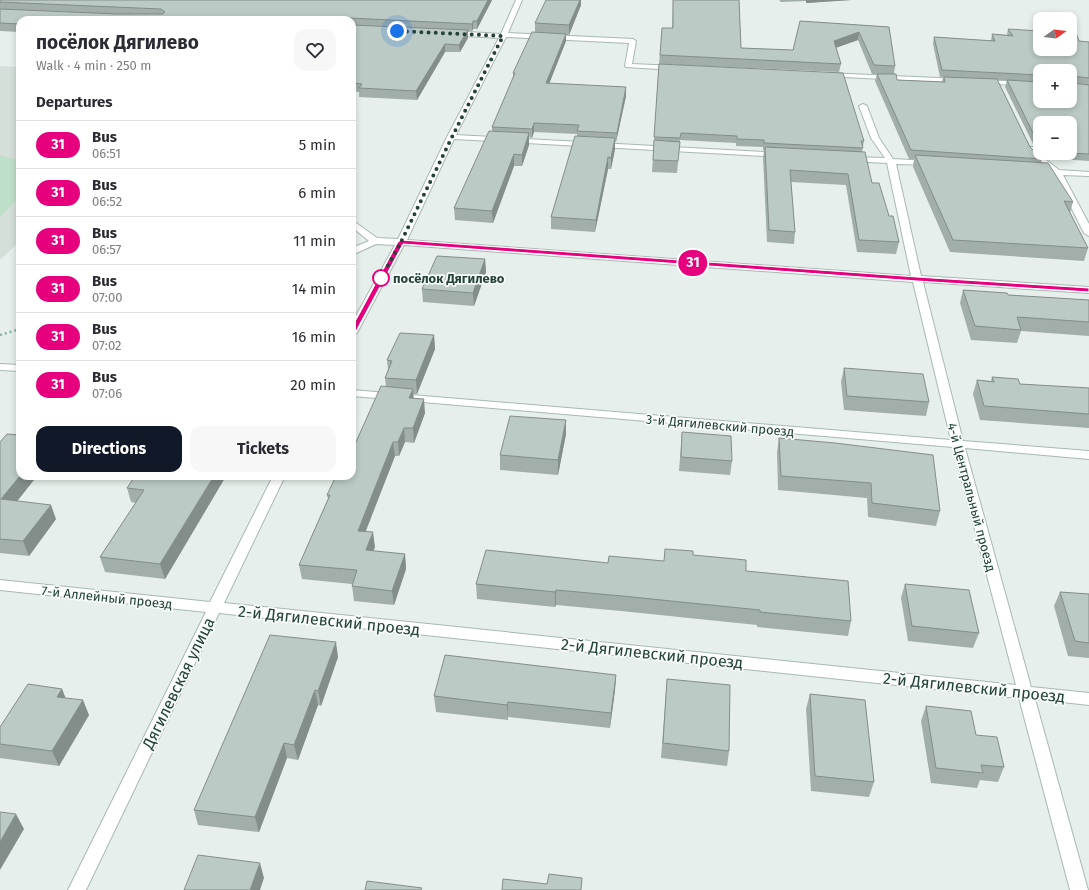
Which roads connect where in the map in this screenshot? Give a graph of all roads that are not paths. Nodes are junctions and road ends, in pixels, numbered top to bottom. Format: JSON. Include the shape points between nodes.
{"nodes":[{"id":1,"x":519,"y":0,"type":"edge"},
{"id":2,"x":447,"y":33,"type":"edge"},
{"id":3,"x":503,"y":35,"type":"junction"},
{"id":4,"x":683,"y":68,"type":"edge"},
{"id":5,"x":816,"y":74,"type":"edge"},
{"id":6,"x":966,"y":81,"type":"edge"},
{"id":7,"x":974,"y":81,"type":"edge"},
{"id":8,"x":1033,"y":85,"type":"edge"},
{"id":9,"x":863,"y":106,"type":"dead end"},
{"id":10,"x":452,"y":137,"type":"junction"},
{"id":11,"x":1026,"y":140,"type":"edge"},
{"id":12,"x":787,"y":155,"type":"edge"},
{"id":13,"x":843,"y":158,"type":"edge"},
{"id":14,"x":891,"y":161,"type":"junction"},
{"id":15,"x":938,"y":164,"type":"edge"},
{"id":16,"x":1033,"y":170,"type":"edge"},
{"id":17,"x":1056,"y":172,"type":"junction"},
{"id":18,"x":1089,"y":174,"type":"edge"},
{"id":19,"x":356,"y":226,"type":"edge"},
{"id":20,"x":1089,"y":233,"type":"edge"},
{"id":21,"x":375,"y":241,"type":"junction"},
{"id":22,"x":401,"y":242,"type":"junction"},
{"id":23,"x":356,"y":250,"type":"edge"},
{"id":24,"x":917,"y":279,"type":"junction"},
{"id":25,"x":1089,"y":290,"type":"edge"},
{"id":26,"x":356,"y":326,"type":"edge"},
{"id":27,"x":0,"y":367,"type":"edge"},
{"id":28,"x":16,"y":368,"type":"edge"},
{"id":29,"x":356,"y":393,"type":"edge"},
{"id":30,"x":958,"y":445,"type":"junction"},
{"id":31,"x":1089,"y":455,"type":"edge"},
{"id":32,"x":277,"y":480,"type":"edge"},
{"id":33,"x":0,"y":585,"type":"edge"},
{"id":34,"x":214,"y":608,"type":"junction"},
{"id":35,"x":1024,"y":692,"type":"junction"},
{"id":36,"x":1089,"y":699,"type":"edge"},
{"id":37,"x":77,"y":890,"type":"edge"},
{"id":38,"x":1079,"y":890,"type":"edge"}],
"edges":[{"from":1,"to":3,"type":"street"},
{"from":2,"to":3,"type":"street"},
{"from":3,"to":4,"type":"street","via":[[633,41],[628,66]]},
{"from":3,"to":10,"type":"street"},
{"from":5,"to":6,"type":"street"},
{"from":7,"to":8,"type":"street","via":[[999,86]]},
{"from":9,"to":14,"type":"street","name":"4-й Центральный проезд","via":[[875,138]]},
{"from":10,"to":12,"type":"street"},
{"from":10,"to":22,"type":"street"},
{"from":11,"to":17,"type":"street","via":[[1033,154]]},
{"from":13,"to":14,"type":"street"},
{"from":14,"to":15,"type":"street"},
{"from":14,"to":24,"type":"street","name":"4-й Центральный проезд"},
{"from":16,"to":17,"type":"street"},
{"from":17,"to":18,"type":"street"},
{"from":17,"to":20,"type":"street"},
{"from":19,"to":21,"type":"street"},
{"from":21,"to":22,"type":"street"},
{"from":21,"to":23,"type":"street"},
{"from":22,"to":24,"type":"street"},
{"from":22,"to":26,"type":"street"},
{"from":24,"to":25,"type":"street"},
{"from":24,"to":30,"type":"street","name":"4-й Центральный проезд"},
{"from":27,"to":28,"type":"street"},
{"from":29,"to":30,"type":"street","name":"3-й Дягилевский проезд"},
{"from":30,"to":31,"type":"street","name":"3-й Дягилевский проезд"},
{"from":30,"to":35,"type":"street","name":"4-й Центральный проезд"},
{"from":32,"to":34,"type":"street","name":"Дягилевская улица"},
{"from":33,"to":34,"type":"street","name":"7-й Аллейный проезд"},
{"from":34,"to":35,"type":"street","name":"2-й Дягилевский проезд"},
{"from":34,"to":37,"type":"street","name":"Дягилевская улица"},
{"from":35,"to":36,"type":"street","name":"2-й Дягилевский проезд"},
{"from":35,"to":38,"type":"street","name":"4-й Центральный проезд"}]}
